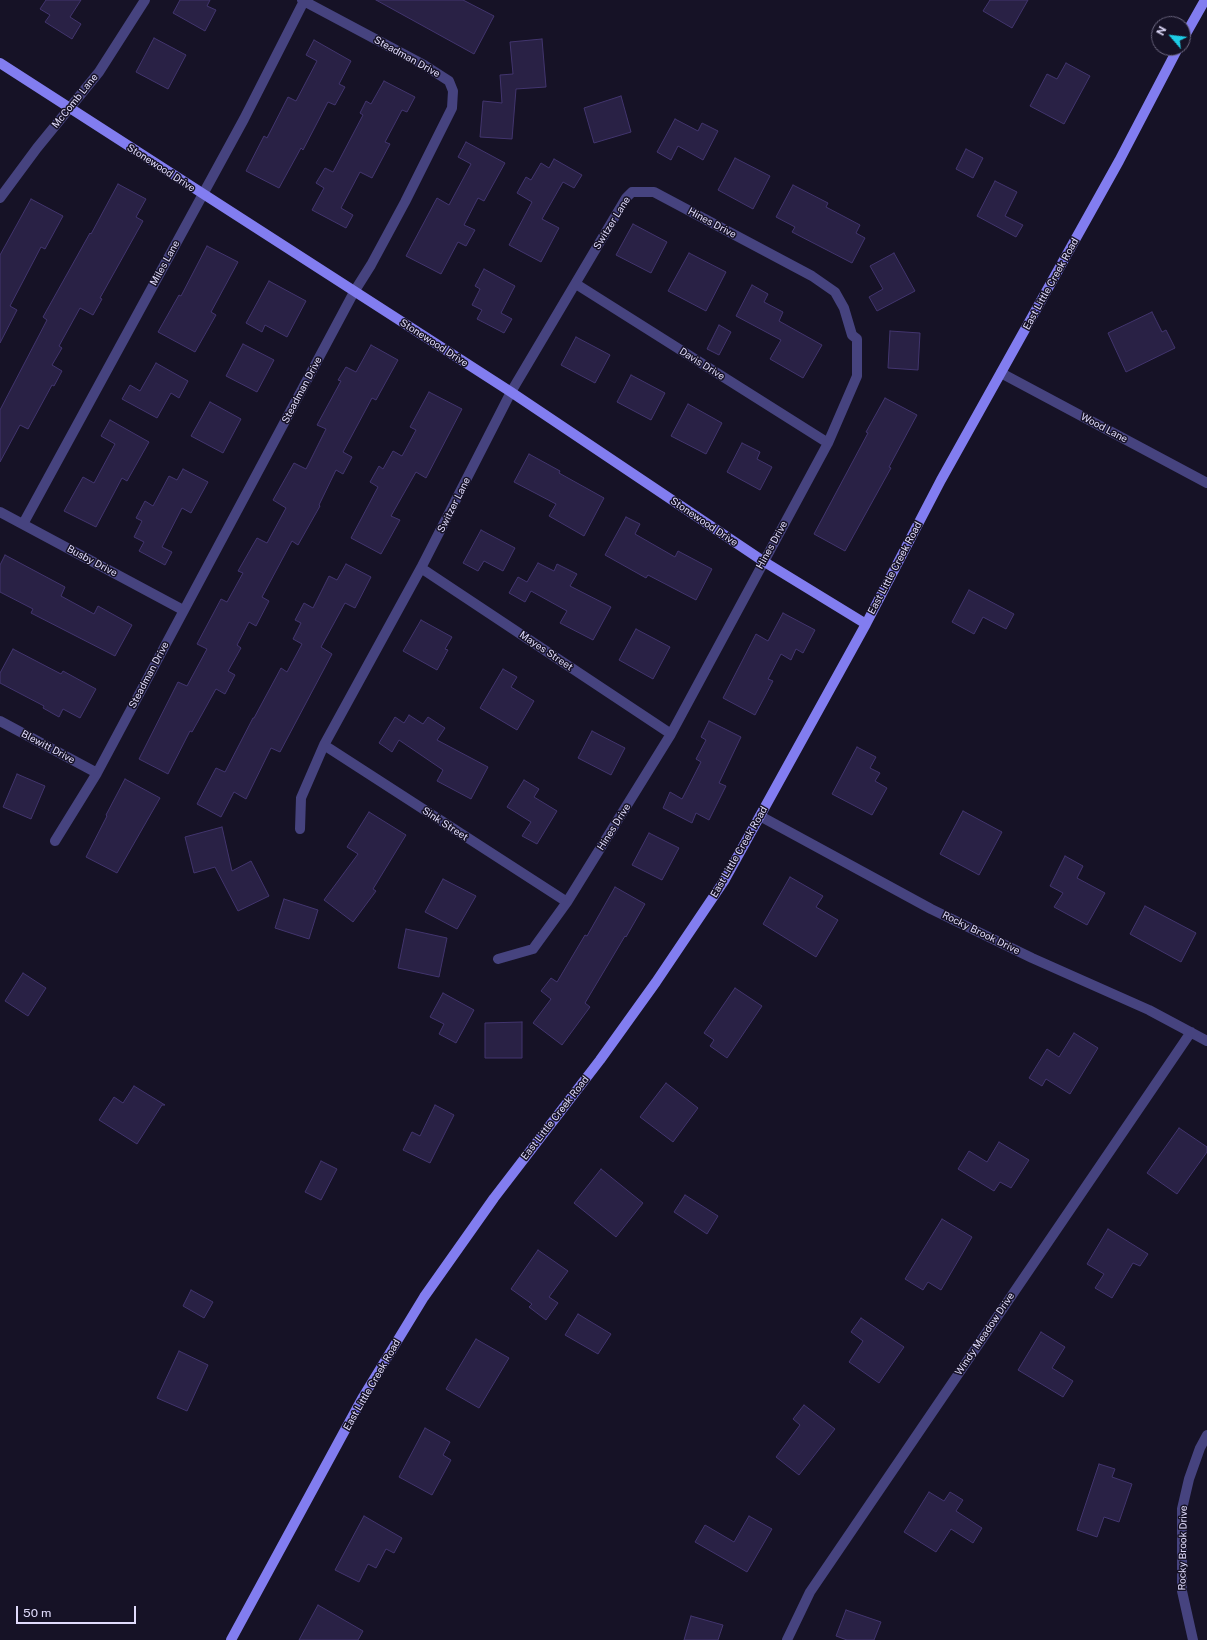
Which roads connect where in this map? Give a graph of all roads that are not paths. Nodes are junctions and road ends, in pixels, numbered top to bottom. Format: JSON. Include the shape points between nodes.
{"nodes":[{"id":1,"x":145,"y":0,"type":"edge"},
{"id":2,"x":303,"y":0,"type":"edge"},
{"id":3,"x":1205,"y":0,"type":"edge"},
{"id":4,"x":1191,"y":25,"type":"edge"},
{"id":5,"x":1174,"y":56,"type":"edge"},
{"id":6,"x":0,"y":63,"type":"edge"},
{"id":7,"x":70,"y":108,"type":"junction"},
{"id":8,"x":632,"y":192,"type":"joint"},
{"id":9,"x":203,"y":195,"type":"junction"},
{"id":10,"x":0,"y":198,"type":"edge"},
{"id":11,"x":576,"y":284,"type":"junction"},
{"id":12,"x":354,"y":292,"type":"junction"},
{"id":13,"x":1001,"y":373,"type":"junction"},
{"id":14,"x":511,"y":392,"type":"junction"},
{"id":15,"x":828,"y":443,"type":"junction"},
{"id":16,"x":1207,"y":483,"type":"edge"},
{"id":17,"x":0,"y":512,"type":"edge"},
{"id":18,"x":23,"y":524,"type":"junction"},
{"id":19,"x":763,"y":561,"type":"junction"},
{"id":20,"x":421,"y":568,"type":"junction"},
{"id":21,"x":183,"y":610,"type":"junction"},
{"id":22,"x":866,"y":624,"type":"junction"},
{"id":23,"x":0,"y":721,"type":"edge"},
{"id":24,"x":671,"y":734,"type":"junction"},
{"id":25,"x":324,"y":745,"type":"junction"},
{"id":26,"x":97,"y":773,"type":"junction"},
{"id":27,"x":760,"y":816,"type":"junction"},
{"id":28,"x":300,"y":829,"type":"dead end"},
{"id":29,"x":55,"y":842,"type":"dead end"},
{"id":30,"x":567,"y":902,"type":"junction"},
{"id":31,"x":498,"y":959,"type":"dead end"},
{"id":32,"x":1191,"y":1032,"type":"junction"},
{"id":33,"x":1207,"y":1041,"type":"edge"},
{"id":34,"x":1207,"y":1436,"type":"edge"},
{"id":35,"x":231,"y":1640,"type":"edge"},
{"id":36,"x":787,"y":1640,"type":"edge"},
{"id":37,"x":1193,"y":1640,"type":"edge"}],
"edges":[{"from":1,"to":7,"type":"street","name":"McComb Lane","via":[[99,72]]},
{"from":2,"to":9,"type":"street","name":"Miles Lane"},
{"from":2,"to":12,"type":"street","name":"Steadman Drive","via":[[424,65],[450,81],[453,91],[452,108],[405,202]]},
{"from":3,"to":4,"type":"street"},
{"from":5,"to":13,"type":"street","name":"East Little Creek Road","via":[[1119,161]]},
{"from":6,"to":7,"type":"street","name":"Stonewood Drive"},
{"from":7,"to":9,"type":"street","name":"Stonewood Drive"},
{"from":7,"to":10,"type":"street","name":"McComb Lane"},
{"from":8,"to":11,"type":"street","name":"Switzer Lane","via":[[626,198]]},
{"from":8,"to":15,"type":"street","name":"Hines Drive","via":[[654,192],[812,276],[835,292],[844,308],[852,335],[857,339],[856,376]]},
{"from":9,"to":12,"type":"street","name":"Stonewood Drive"},
{"from":9,"to":18,"type":"street","name":"Miles Lane"},
{"from":11,"to":14,"type":"street","name":"Switzer Lane"},
{"from":11,"to":15,"type":"street","name":"Davis Drive"},
{"from":12,"to":14,"type":"street","name":"Stonewood Drive"},
{"from":12,"to":21,"type":"street","name":"Steadman Drive"},
{"from":13,"to":16,"type":"street","name":"Wood Lane"},
{"from":13,"to":22,"type":"street","name":"East Little Creek Road","via":[[941,480]]},
{"from":14,"to":19,"type":"street","name":"Stonewood Drive"},
{"from":14,"to":20,"type":"street","name":"Switzer Lane"},
{"from":15,"to":19,"type":"street","name":"Hines Drive"},
{"from":17,"to":18,"type":"street","name":"Busby Drive"},
{"from":18,"to":21,"type":"street","name":"Busby Drive"},
{"from":19,"to":22,"type":"street","name":"Stonewood Drive"},
{"from":19,"to":24,"type":"street","name":"Hines Drive"},
{"from":20,"to":24,"type":"street","name":"Mayes Street"},
{"from":20,"to":25,"type":"street","name":"Switzer Lane"},
{"from":21,"to":26,"type":"street","name":"Steadman Drive"},
{"from":22,"to":27,"type":"street","name":"East Little Creek Road"},
{"from":23,"to":26,"type":"street","name":"Blewitt Drive"},
{"from":24,"to":30,"type":"street","name":"Hines Drive"},
{"from":25,"to":28,"type":"street","name":"Switzer Lane","via":[[301,798]]},
{"from":25,"to":30,"type":"street","name":"Sink Street"},
{"from":26,"to":29,"type":"street","name":"Steadman Drive"},
{"from":27,"to":32,"type":"street","name":"Rocky Brook Drive","via":[[931,908]]},
{"from":27,"to":35,"type":"street","name":"East Little Creek Road","via":[[724,881],[656,982],[494,1198],[424,1297],[363,1398]]},
{"from":30,"to":31,"type":"street","name":"Hines Drive","via":[[533,949]]},
{"from":32,"to":33,"type":"street","name":"Rocky Brook Drive"},
{"from":32,"to":36,"type":"street","name":"Windy Meadow Drive","via":[[810,1592]]},
{"from":34,"to":37,"type":"street","name":"Rocky Brook Drive","via":[[1189,1479],[1182,1509],[1182,1591]]}]}
